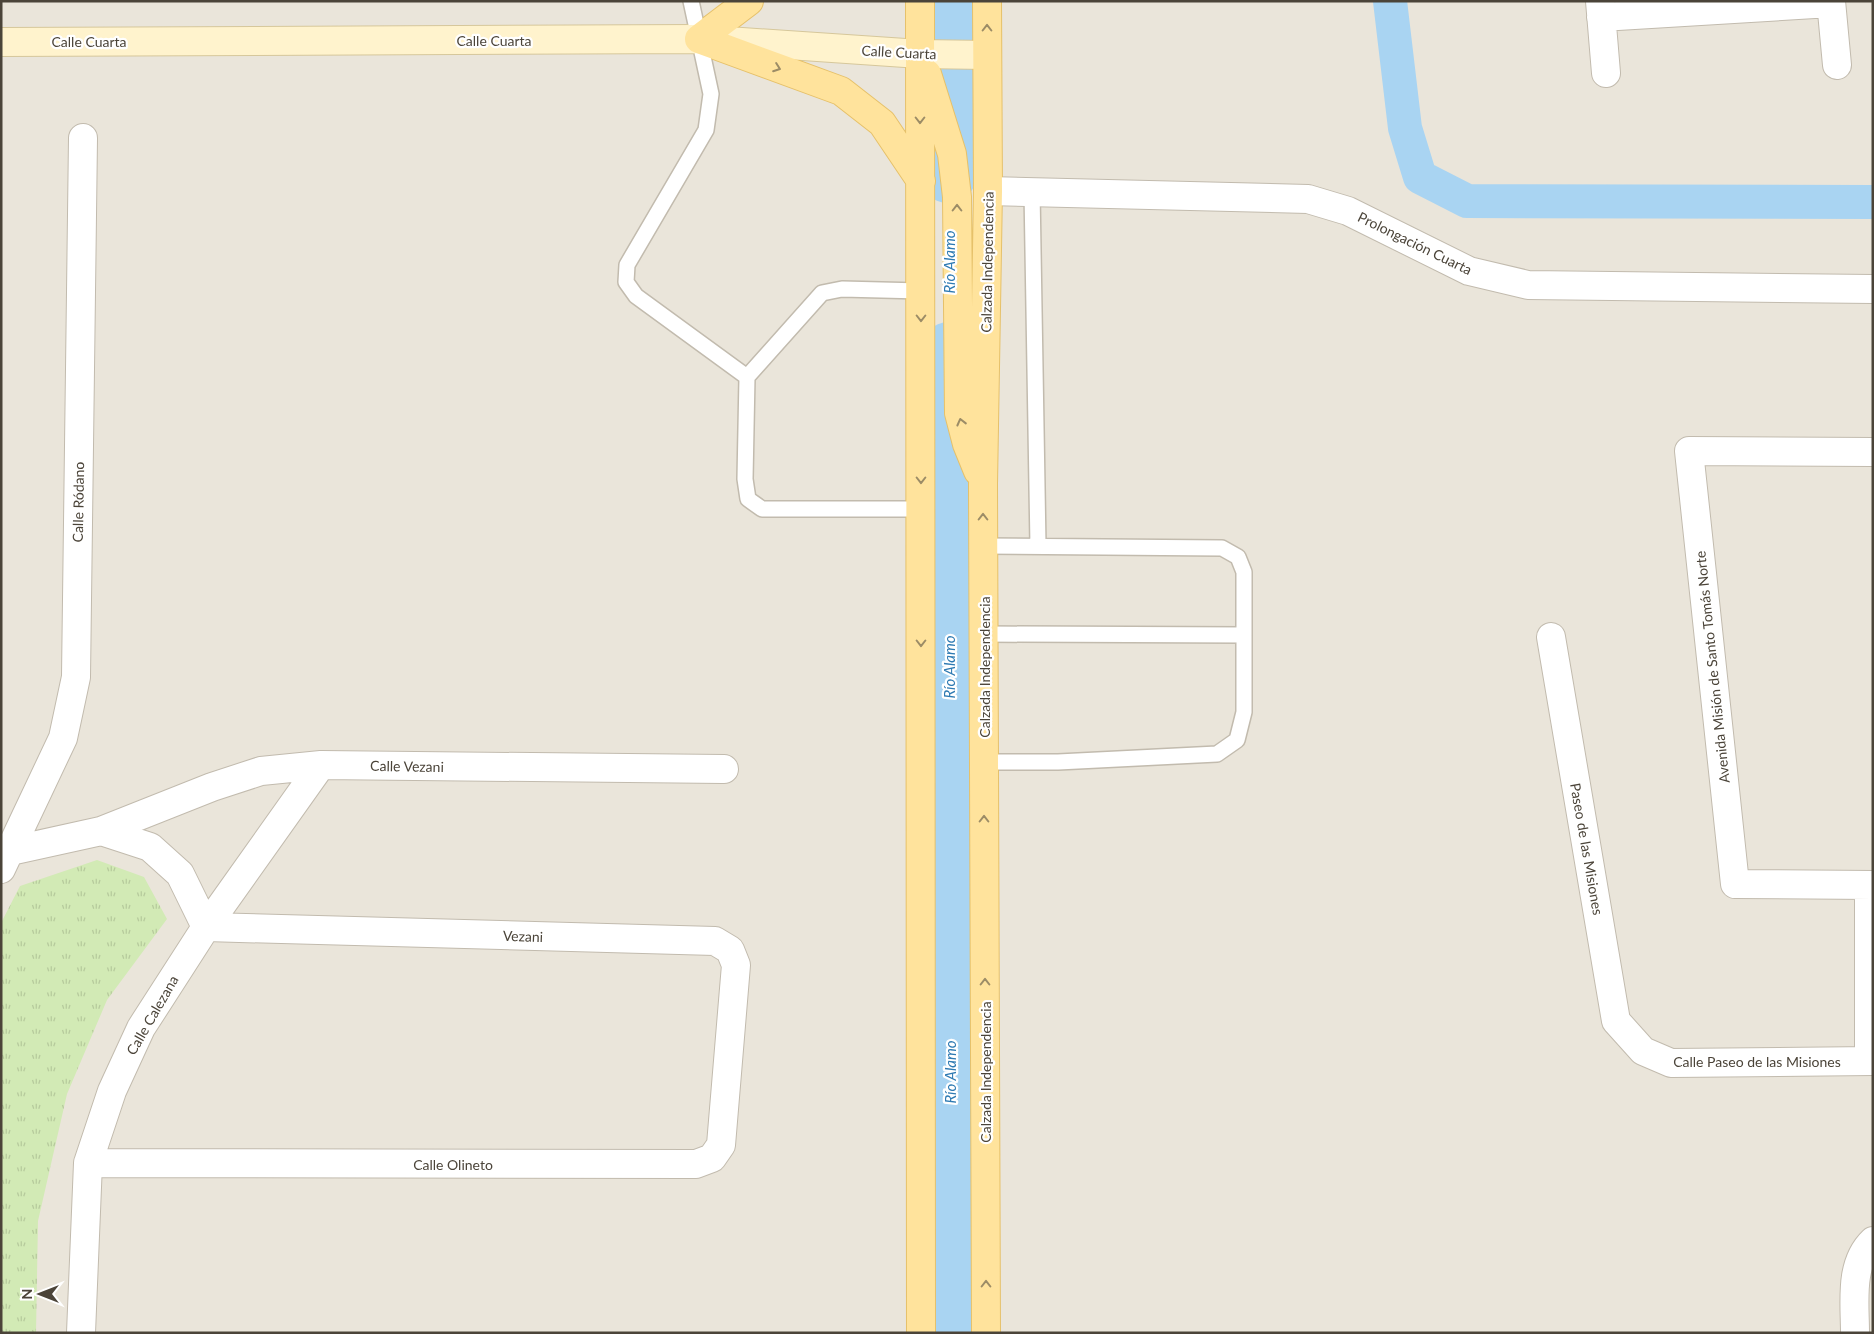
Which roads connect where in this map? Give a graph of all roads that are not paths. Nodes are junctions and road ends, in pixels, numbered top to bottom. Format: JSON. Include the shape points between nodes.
{"nodes":[{"id":1,"x":691,"y":1,"type":"edge"},
{"id":2,"x":749,"y":1,"type":"edge"},
{"id":3,"x":920,"y":1,"type":"edge"},
{"id":4,"x":987,"y":1,"type":"edge"},
{"id":5,"x":1831,"y":2,"type":"edge"},
{"id":6,"x":1600,"y":9,"type":"edge"},
{"id":7,"x":699,"y":39,"type":"junction"},
{"id":8,"x":1,"y":42,"type":"edge"},
{"id":9,"x":920,"y":54,"type":"junction"},
{"id":10,"x":987,"y":55,"type":"junction"},
{"id":11,"x":1837,"y":64,"type":"dead end"},
{"id":12,"x":1606,"y":73,"type":"dead end"},
{"id":13,"x":83,"y":138,"type":"dead end"},
{"id":14,"x":921,"y":181,"type":"junction"},
{"id":15,"x":988,"y":191,"type":"junction"},
{"id":16,"x":1032,"y":192,"type":"junction"},
{"id":17,"x":1873,"y":289,"type":"edge"},
{"id":18,"x":921,"y":291,"type":"junction"},
{"id":19,"x":747,"y":377,"type":"junction"},
{"id":20,"x":1873,"y":452,"type":"edge"},
{"id":21,"x":983,"y":485,"type":"junction"},
{"id":22,"x":921,"y":509,"type":"junction"},
{"id":23,"x":983,"y":546,"type":"junction"},
{"id":24,"x":1038,"y":546,"type":"junction"},
{"id":25,"x":984,"y":634,"type":"junction"},
{"id":26,"x":1244,"y":636,"type":"junction"},
{"id":27,"x":1551,"y":637,"type":"dead end"},
{"id":28,"x":984,"y":762,"type":"junction"},
{"id":29,"x":321,"y":765,"type":"junction"},
{"id":30,"x":724,"y":769,"type":"dead end"},
{"id":31,"x":101,"y":831,"type":"junction"},
{"id":32,"x":4,"y":858,"type":"edge"},
{"id":33,"x":1871,"y":885,"type":"edge"},
{"id":34,"x":206,"y":927,"type":"junction"},
{"id":35,"x":1643,"y":1051,"type":"joint"},
{"id":36,"x":729,"y":1056,"type":"joint"},
{"id":37,"x":1871,"y":1061,"type":"edge"},
{"id":38,"x":88,"y":1163,"type":"junction"},
{"id":39,"x":1873,"y":1241,"type":"edge"},
{"id":40,"x":81,"y":1333,"type":"edge"},
{"id":41,"x":922,"y":1333,"type":"edge"},
{"id":42,"x":986,"y":1333,"type":"edge"},
{"id":43,"x":1855,"y":1333,"type":"edge"}],
"edges":[{"from":1,"to":7,"type":"lane"},
{"from":2,"to":7,"type":"main road"},
{"from":3,"to":9,"type":"main road"},
{"from":10,"to":4,"type":"main road","name":"Calzada Independencia","one_way":true},
{"from":5,"to":6,"type":"street"},
{"from":5,"to":11,"type":"street"},
{"from":6,"to":12,"type":"street"},
{"from":7,"to":8,"type":"street","name":"Calle Cuarta"},
{"from":7,"to":9,"type":"street","name":"Calle Cuarta"},
{"from":7,"to":14,"type":"main road","one_way":true,"via":[[841,91],[882,123]]},
{"from":7,"to":19,"type":"lane","via":[[711,94],[706,130],[627,265],[626,282],[636,296]]},
{"from":9,"to":10,"type":"street","name":"Calle Cuarta"},
{"from":9,"to":14,"type":"main road","one_way":true},
{"from":21,"to":9,"type":"main road","one_way":true,"via":[[959,413],[957,197],[952,154]]},
{"from":10,"to":15,"type":"main road","name":"Calzada Independencia"},
{"from":13,"to":32,"type":"street","name":"Calle Ródano","via":[[76,677],[63,738]]},
{"from":14,"to":18,"type":"main road"},
{"from":15,"to":16,"type":"street","name":"Prolongación Cuarta"},
{"from":15,"to":21,"type":"main road","name":"Calzada Independencia"},
{"from":16,"to":17,"type":"street","name":"Prolongación Cuarta","via":[[1308,199],[1348,211],[1469,271],[1528,285]]},
{"from":16,"to":24,"type":"lane"},
{"from":18,"to":19,"type":"lane","via":[[842,289],[822,292]]},
{"from":18,"to":22,"type":"main road","one_way":true},
{"from":19,"to":22,"type":"lane","via":[[745,479],[748,499],[762,509]]},
{"from":20,"to":33,"type":"street","name":"Avenida Misión de Santo Tomás Norte","via":[[1688,451],[1735,884]]},
{"from":23,"to":21,"type":"main road","name":"Calzada Independencia","one_way":true},
{"from":22,"to":41,"type":"main road","one_way":true},
{"from":23,"to":24,"type":"lane"},
{"from":23,"to":25,"type":"main road","name":"Calzada Independencia"},
{"from":24,"to":26,"type":"lane","via":[[1222,548],[1238,557],[1244,572]]},
{"from":25,"to":26,"type":"lane"},
{"from":25,"to":28,"type":"main road","name":"Calzada Independencia"},
{"from":26,"to":28,"type":"lane","via":[[1244,712],[1237,740],[1217,754],[1058,762]]},
{"from":27,"to":35,"type":"street","name":"Paseo de las Misiones","via":[[1616,1021]]},
{"from":42,"to":28,"type":"main road","name":"Calzada Independencia","one_way":true},
{"from":29,"to":30,"type":"street","name":"Calle Vezani"},
{"from":29,"to":31,"type":"street","name":"Calle Vezani","via":[[261,771]]},
{"from":29,"to":34,"type":"street","name":"Calle Calezana"},
{"from":31,"to":32,"type":"street","name":"Calle Vezani"},
{"from":31,"to":34,"type":"street","via":[[150,848],[180,874]]},
{"from":33,"to":37,"type":"street"},
{"from":34,"to":36,"type":"street","name":"Vezani","via":[[715,941],[730,950],[736,965]]},
{"from":34,"to":38,"type":"street","name":"Calle Calezana","via":[[141,1028],[112,1091]]},
{"from":35,"to":37,"type":"street","name":"Calle Paseo de las Misiones","via":[[1671,1063]]},
{"from":36,"to":38,"type":"street","name":"Calle Olineto","via":[[721,1145],[712,1158],[696,1164]]},
{"from":38,"to":40,"type":"street","name":"Calle Calezana"},
{"from":39,"to":43,"type":"street","via":[[1863,1251],[1856,1274]]}]}
